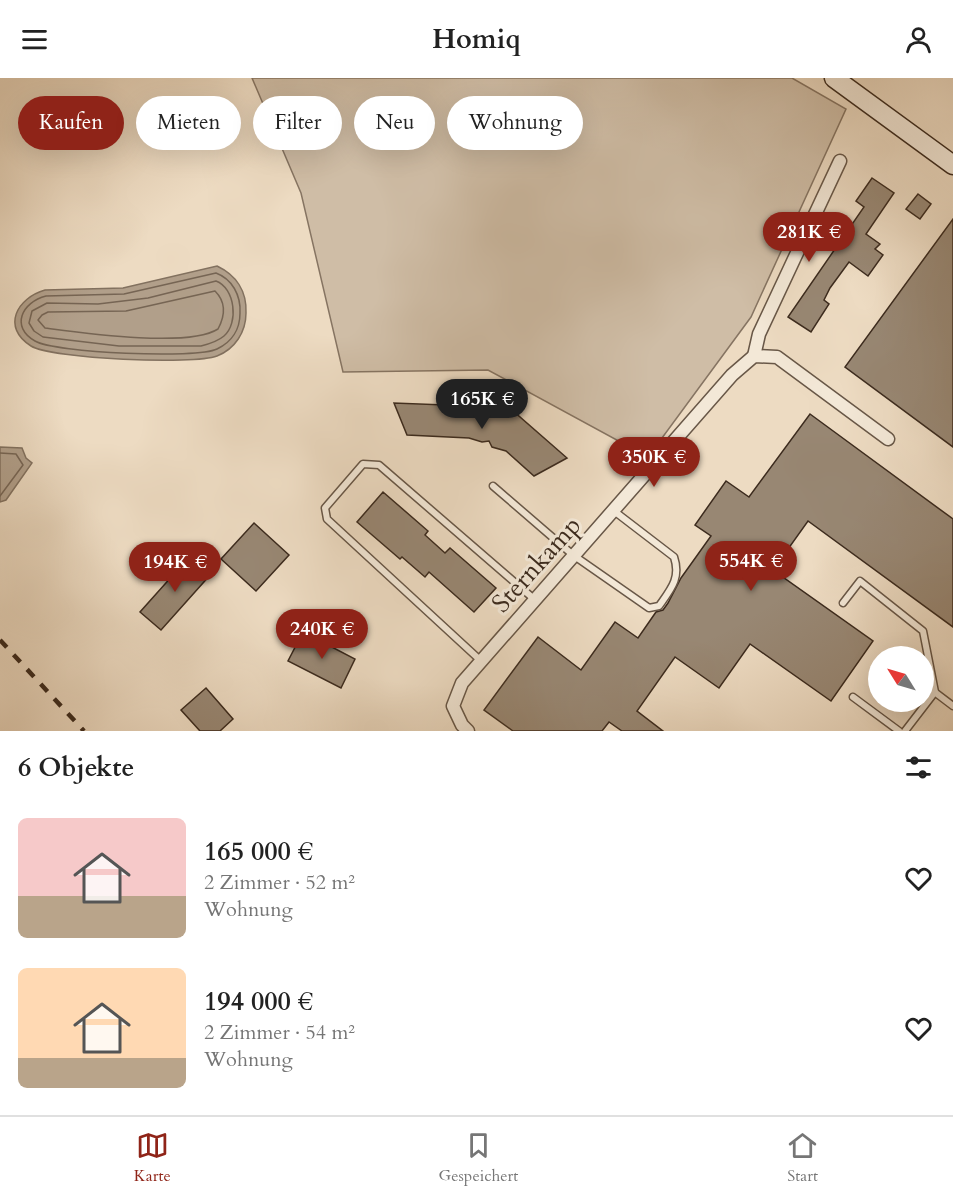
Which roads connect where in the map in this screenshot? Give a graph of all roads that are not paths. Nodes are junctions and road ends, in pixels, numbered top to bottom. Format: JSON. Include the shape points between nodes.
{"nodes":[{"id":1,"x":834,"y":78,"type":"edge"},
{"id":2,"x":840,"y":161,"type":"dead end"},
{"id":3,"x":953,"y":165,"type":"edge"},
{"id":4,"x":754,"y":356,"type":"junction"},
{"id":5,"x":888,"y":439,"type":"dead end"},
{"id":6,"x":493,"y":486,"type":"dead end"},
{"id":7,"x":614,"y":511,"type":"junction"},
{"id":8,"x":573,"y":555,"type":"junction"},
{"id":9,"x":534,"y":599,"type":"junction"},
{"id":10,"x":843,"y":603,"type":"dead end"},
{"id":11,"x":480,"y":660,"type":"junction"},
{"id":12,"x":935,"y":692,"type":"junction"},
{"id":13,"x":853,"y":697,"type":"dead end"},
{"id":14,"x":953,"y":706,"type":"edge"},
{"id":15,"x":468,"y":731,"type":"edge"},
{"id":16,"x":899,"y":731,"type":"edge"},
{"id":17,"x":905,"y":731,"type":"edge"}],
"edges":[{"from":1,"to":3,"type":"main road"},
{"from":2,"to":4,"type":"street","via":[[759,334]]},
{"from":4,"to":5,"type":"street","via":[[777,357]]},
{"from":4,"to":7,"type":"street","name":"Sternkamp","via":[[732,375]]},
{"from":6,"to":8,"type":"lane"},
{"from":7,"to":8,"type":"street","name":"Sternkamp"},
{"from":7,"to":8,"type":"lane","via":[[674,557],[674,585],[659,606],[649,608]]},
{"from":8,"to":9,"type":"street","name":"Sternkamp"},
{"from":9,"to":11,"type":"street","name":"Sternkamp"},
{"from":9,"to":11,"type":"lane","via":[[379,465],[363,464],[325,508],[327,519]]},
{"from":10,"to":12,"type":"lane","via":[[860,581],[923,631]]},
{"from":11,"to":15,"type":"street","name":"Sternkamp","via":[[462,683],[453,706]]},
{"from":12,"to":14,"type":"lane"},
{"from":12,"to":17,"type":"lane"},
{"from":13,"to":16,"type":"lane"}]}
